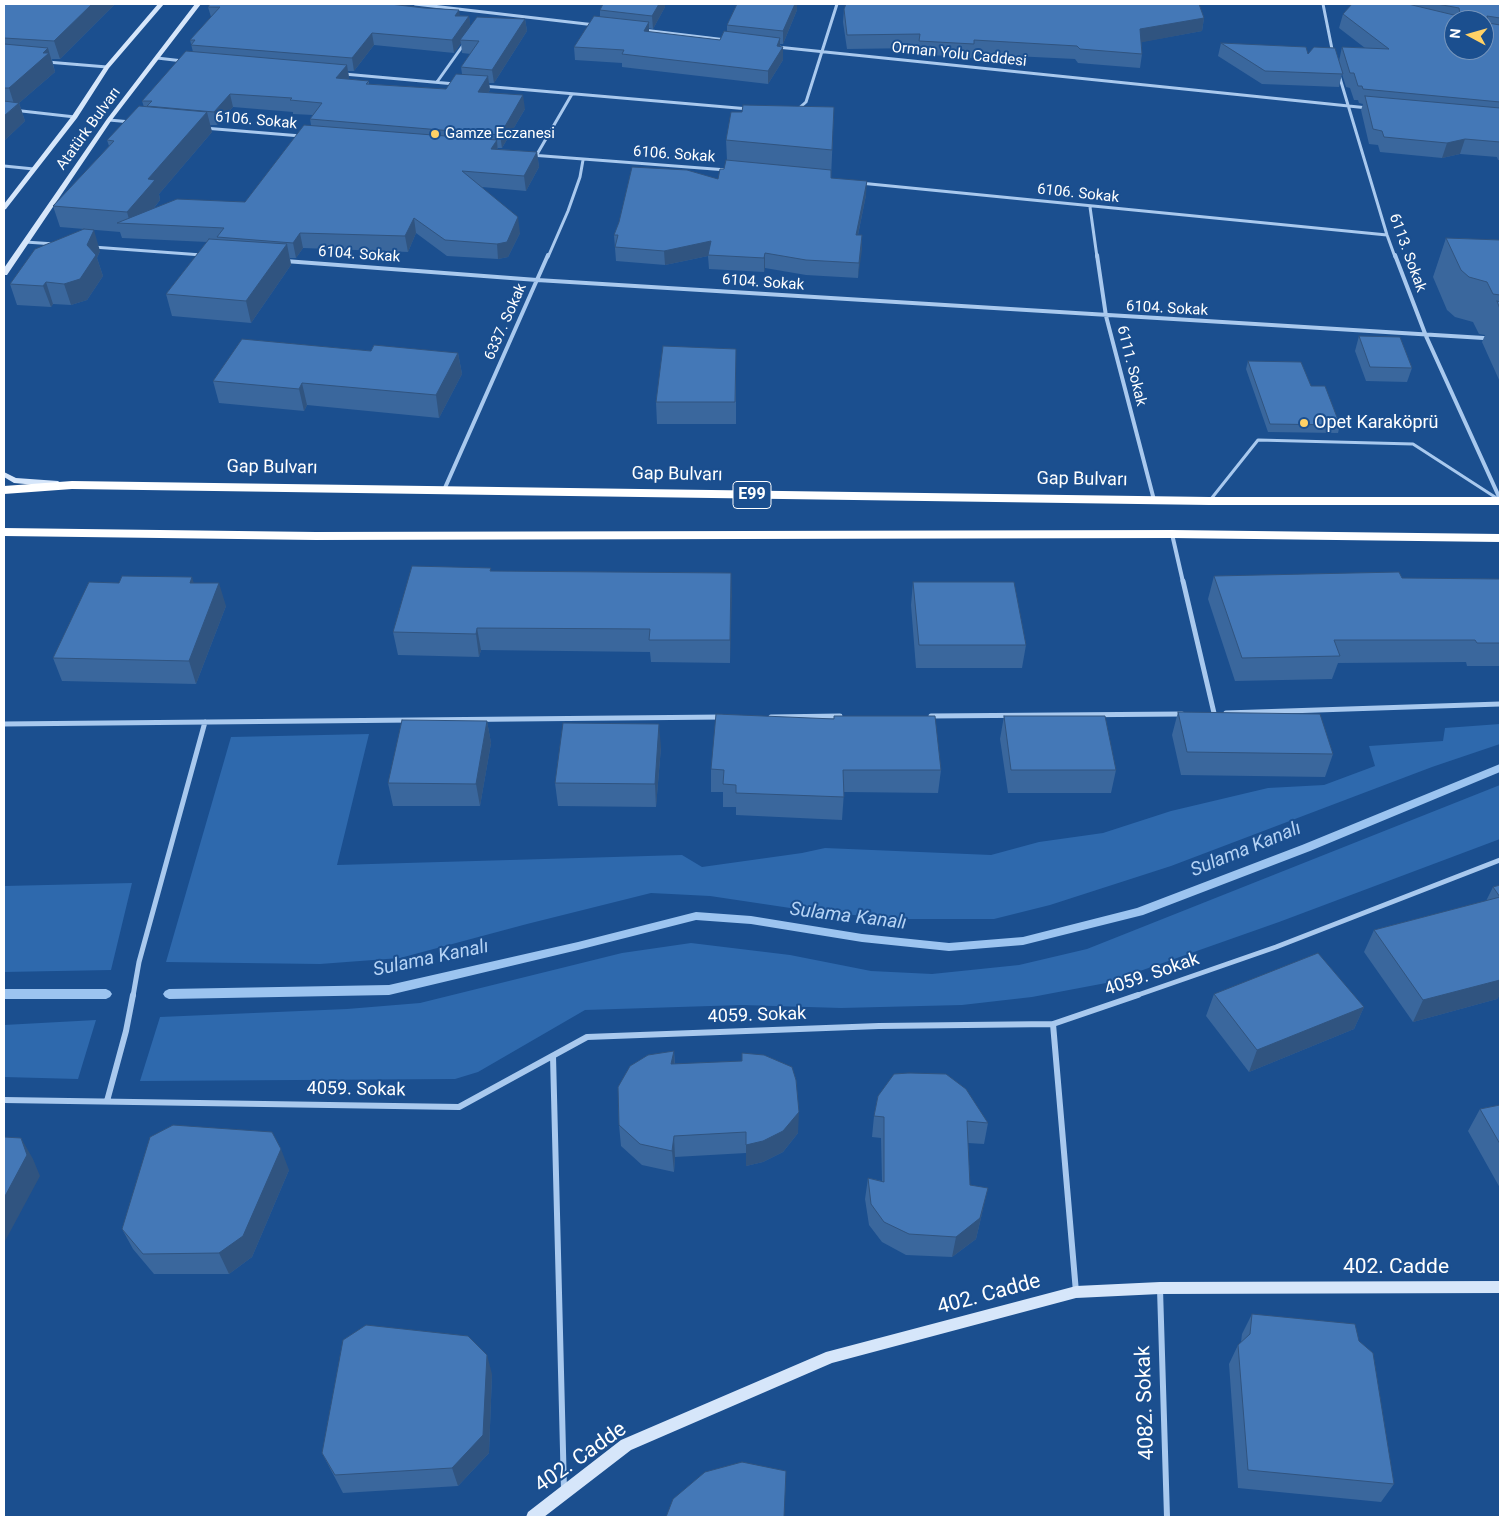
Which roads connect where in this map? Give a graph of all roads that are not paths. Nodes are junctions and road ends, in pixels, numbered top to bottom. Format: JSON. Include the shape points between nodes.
{"nodes":[{"id":1,"x":161,"y":4,"type":"edge"},
{"id":2,"x":198,"y":4,"type":"edge"},
{"id":3,"x":416,"y":4,"type":"edge"},
{"id":4,"x":836,"y":4,"type":"edge"},
{"id":5,"x":1323,"y":4,"type":"edge"},
{"id":6,"x":487,"y":12,"type":"junction"},
{"id":7,"x":599,"y":18,"type":"edge"},
{"id":8,"x":482,"y":20,"type":"edge"},
{"id":9,"x":595,"y":25,"type":"junction"},
{"id":10,"x":605,"y":26,"type":"edge"},
{"id":11,"x":634,"y":29,"type":"edge"},
{"id":12,"x":732,"y":41,"type":"edge"},
{"id":13,"x":465,"y":43,"type":"edge"},
{"id":14,"x":771,"y":46,"type":"edge"},
{"id":15,"x":820,"y":52,"type":"junction"},
{"id":16,"x":157,"y":58,"type":"junction"},
{"id":17,"x":1334,"y":58,"type":"edge"},
{"id":18,"x":186,"y":61,"type":"edge"},
{"id":19,"x":41,"y":62,"type":"edge"},
{"id":20,"x":1336,"y":66,"type":"edge"},
{"id":21,"x":107,"y":67,"type":"junction"},
{"id":22,"x":340,"y":74,"type":"edge"},
{"id":23,"x":437,"y":82,"type":"junction"},
{"id":24,"x":456,"y":84,"type":"edge"},
{"id":25,"x":475,"y":86,"type":"edge"},
{"id":26,"x":572,"y":94,"type":"junction"},
{"id":27,"x":1349,"y":106,"type":"junction"},
{"id":28,"x":4,"y":109,"type":"edge"},
{"id":29,"x":753,"y":109,"type":"edge"},
{"id":30,"x":1377,"y":109,"type":"edge"},
{"id":31,"x":789,"y":110,"type":"edge"},
{"id":32,"x":75,"y":117,"type":"junction"},
{"id":33,"x":109,"y":120,"type":"junction"},
{"id":34,"x":139,"y":122,"type":"edge"},
{"id":35,"x":198,"y":128,"type":"edge"},
{"id":36,"x":308,"y":137,"type":"edge"},
{"id":37,"x":526,"y":155,"type":"edge"},
{"id":38,"x":536,"y":156,"type":"junction"},
{"id":39,"x":583,"y":160,"type":"junction"},
{"id":40,"x":4,"y":166,"type":"edge"},
{"id":41,"x":34,"y":169,"type":"junction"},
{"id":42,"x":736,"y":171,"type":"edge"},
{"id":43,"x":854,"y":183,"type":"edge"},
{"id":44,"x":1090,"y":207,"type":"junction"},
{"id":45,"x":4,"y":208,"type":"edge"},
{"id":46,"x":1386,"y":235,"type":"junction"},
{"id":47,"x":25,"y":242,"type":"junction"},
{"id":48,"x":65,"y":244,"type":"edge"},
{"id":49,"x":84,"y":246,"type":"edge"},
{"id":50,"x":212,"y":255,"type":"edge"},
{"id":51,"x":281,"y":260,"type":"edge"},
{"id":52,"x":4,"y":273,"type":"edge"},
{"id":53,"x":537,"y":280,"type":"junction"},
{"id":54,"x":1106,"y":316,"type":"junction"},
{"id":55,"x":1426,"y":336,"type":"junction"},
{"id":56,"x":1500,"y":339,"type":"edge"},
{"id":57,"x":4,"y":474,"type":"edge"},
{"id":58,"x":72,"y":485,"type":"junction"},
{"id":59,"x":4,"y":490,"type":"edge"},
{"id":60,"x":444,"y":490,"type":"junction"},
{"id":61,"x":1154,"y":500,"type":"junction"},
{"id":62,"x":1500,"y":500,"type":"edge"},
{"id":63,"x":1209,"y":501,"type":"junction"},
{"id":64,"x":4,"y":532,"type":"edge"},
{"id":65,"x":1172,"y":534,"type":"junction"},
{"id":66,"x":1500,"y":538,"type":"edge"},
{"id":67,"x":1500,"y":704,"type":"edge"},
{"id":68,"x":1204,"y":713,"type":"edge"},
{"id":69,"x":1214,"y":713,"type":"junction"},
{"id":70,"x":1184,"y":714,"type":"edge"},
{"id":71,"x":846,"y":716,"type":"edge"},
{"id":72,"x":926,"y":716,"type":"edge"},
{"id":73,"x":727,"y":717,"type":"edge"},
{"id":74,"x":767,"y":717,"type":"edge"},
{"id":75,"x":205,"y":722,"type":"junction"},
{"id":76,"x":4,"y":724,"type":"edge"},
{"id":77,"x":1500,"y":860,"type":"edge"},
{"id":78,"x":1053,"y":1024,"type":"junction"},
{"id":79,"x":553,"y":1056,"type":"junction"},
{"id":80,"x":4,"y":1100,"type":"edge"},
{"id":81,"x":107,"y":1101,"type":"junction"},
{"id":82,"x":1500,"y":1287,"type":"edge"},
{"id":83,"x":1160,"y":1288,"type":"junction"},
{"id":84,"x":1076,"y":1292,"type":"junction"},
{"id":85,"x":564,"y":1493,"type":"junction"},
{"id":86,"x":533,"y":1517,"type":"edge"},
{"id":87,"x":1167,"y":1517,"type":"edge"}],
"edges":[{"from":1,"to":21,"type":"main road","name":"Atatürk Bulvarı"},
{"from":2,"to":16,"type":"main road","name":"Atatürk Bulvarı"},
{"from":3,"to":6,"type":"street"},
{"from":4,"to":15,"type":"street"},
{"from":5,"to":17,"type":"street"},
{"from":6,"to":8,"type":"street"},
{"from":6,"to":9,"type":"street"},
{"from":7,"to":9,"type":"street"},
{"from":9,"to":10,"type":"street"},
{"from":11,"to":12,"type":"street"},
{"from":13,"to":23,"type":"street"},
{"from":14,"to":15,"type":"street","name":"Orman Yolu Caddesi"},
{"from":15,"to":27,"type":"street","name":"Orman Yolu Caddesi"},
{"from":15,"to":31,"type":"street","via":[[806,102],[797,110]]},
{"from":16,"to":18,"type":"street"},
{"from":16,"to":33,"type":"main road","name":"Atatürk Bulvarı"},
{"from":19,"to":21,"type":"street"},
{"from":20,"to":27,"type":"street","name":"6113. Sokak"},
{"from":21,"to":32,"type":"main road","name":"Atatürk Bulvarı"},
{"from":22,"to":23,"type":"street"},
{"from":23,"to":24,"type":"street"},
{"from":25,"to":26,"type":"street"},
{"from":26,"to":29,"type":"street"},
{"from":26,"to":38,"type":"street"},
{"from":27,"to":30,"type":"street","name":"Orman Yolu Caddesi"},
{"from":27,"to":46,"type":"street","name":"6113. Sokak"},
{"from":28,"to":32,"type":"street"},
{"from":32,"to":41,"type":"main road","name":"Atatürk Bulvarı"},
{"from":33,"to":34,"type":"street"},
{"from":33,"to":47,"type":"main road","name":"Atatürk Bulvarı"},
{"from":35,"to":36,"type":"street","name":"6106. Sokak"},
{"from":37,"to":38,"type":"street","name":"6106. Sokak"},
{"from":38,"to":39,"type":"street","name":"6106. Sokak"},
{"from":39,"to":42,"type":"street","name":"6106. Sokak"},
{"from":39,"to":53,"type":"street","name":"6337. Sokak","via":[[568,211]]},
{"from":40,"to":41,"type":"street"},
{"from":41,"to":45,"type":"main road","name":"Atatürk Bulvarı"},
{"from":43,"to":44,"type":"street","name":"6106. Sokak"},
{"from":44,"to":46,"type":"street","name":"6106. Sokak"},
{"from":44,"to":54,"type":"street","name":"6111. Sokak"},
{"from":46,"to":55,"type":"street","name":"6113. Sokak"},
{"from":47,"to":48,"type":"street"},
{"from":47,"to":52,"type":"main road","name":"Atatürk Bulvarı"},
{"from":49,"to":50,"type":"street"},
{"from":51,"to":53,"type":"street","name":"6104. Sokak"},
{"from":53,"to":54,"type":"street","name":"6104. Sokak"},
{"from":53,"to":60,"type":"street","name":"6337. Sokak"},
{"from":54,"to":55,"type":"street","name":"6104. Sokak"},
{"from":54,"to":61,"type":"street","name":"6111. Sokak"},
{"from":55,"to":56,"type":"street","name":"6104. Sokak"},
{"from":55,"to":62,"type":"street","name":"6113. Sokak"},
{"from":57,"to":58,"type":"main road","via":[[14,480]]},
{"from":58,"to":59,"type":"highway","name":"Gap Bulvarı","number":"E99"},
{"from":58,"to":60,"type":"highway","name":"Gap Bulvarı","number":"E99"},
{"from":60,"to":61,"type":"highway","name":"Gap Bulvarı","number":"E99"},
{"from":61,"to":63,"type":"highway","name":"Gap Bulvarı","number":"E99"},
{"from":62,"to":63,"type":"highway","name":"Gap Bulvarı","number":"E99"},
{"from":62,"to":63,"type":"lane","via":[[1413,444],[1258,440]]},
{"from":64,"to":65,"type":"highway","via":[[316,536]]},
{"from":65,"to":66,"type":"highway"},
{"from":65,"to":69,"type":"street"},
{"from":67,"to":69,"type":"street"},
{"from":68,"to":69,"type":"street"},
{"from":70,"to":72,"type":"street"},
{"from":71,"to":74,"type":"street"},
{"from":73,"to":75,"type":"street"},
{"from":75,"to":76,"type":"street"},
{"from":75,"to":81,"type":"street","via":[[139,962],[126,1031]]},
{"from":77,"to":78,"type":"street","name":"4059. Sokak","via":[[1276,947]]},
{"from":78,"to":79,"type":"street","name":"4059. Sokak","via":[[879,1026],[587,1037]]},
{"from":78,"to":84,"type":"street"},
{"from":79,"to":81,"type":"street","name":"4059. Sokak","via":[[459,1107]]},
{"from":79,"to":85,"type":"street"},
{"from":80,"to":81,"type":"street","name":"4059. Sokak"},
{"from":82,"to":83,"type":"main road","name":"402. Cadde"},
{"from":83,"to":84,"type":"main road","name":"402. Cadde"},
{"from":83,"to":87,"type":"street","name":"4082. Sokak"},
{"from":84,"to":85,"type":"main road","name":"402. Cadde","via":[[831,1357],[626,1445]]},
{"from":85,"to":86,"type":"main road","name":"402. Cadde"}]}
